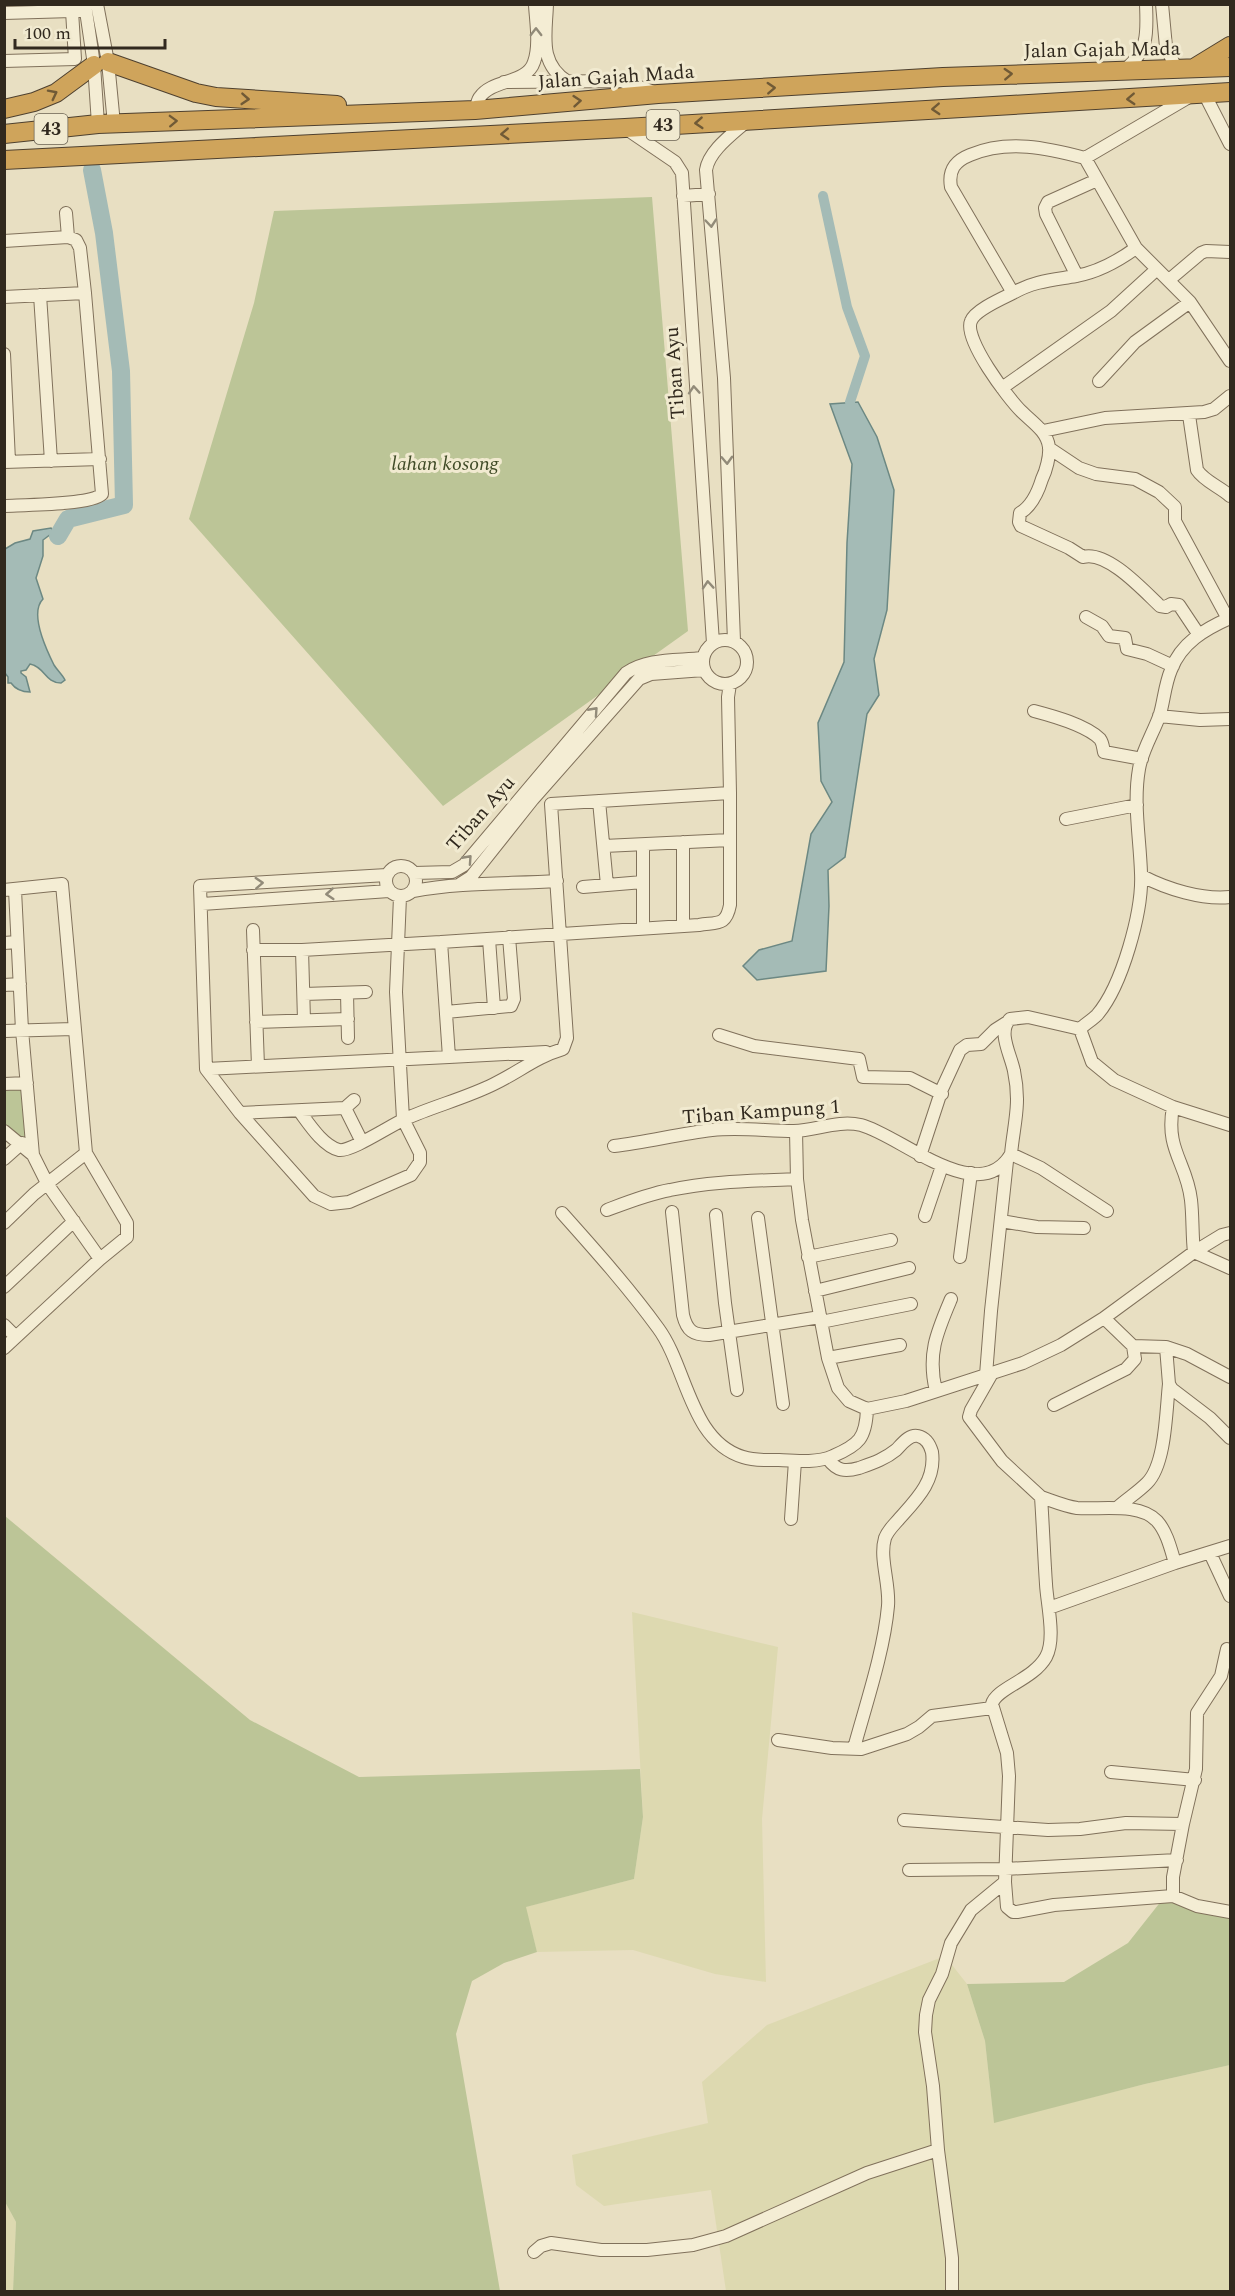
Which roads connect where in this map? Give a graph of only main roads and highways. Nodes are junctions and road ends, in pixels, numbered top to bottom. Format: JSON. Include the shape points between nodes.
{"nodes":[{"id":1,"x":1230,"y":46,"type":"edge"},
{"id":2,"x":1230,"y":67,"type":"edge"},
{"id":3,"x":1185,"y":69,"type":"junction"},
{"id":4,"x":889,"y":81,"type":"junction"},
{"id":5,"x":869,"y":82,"type":"junction"},
{"id":6,"x":1230,"y":92,"type":"edge"},
{"id":7,"x":1202,"y":95,"type":"junction"},
{"id":8,"x":1230,"y":104,"type":"edge"},
{"id":9,"x":4,"y":109,"type":"edge"},
{"id":10,"x":435,"y":112,"type":"junction"},
{"id":11,"x":890,"y":112,"type":"junction"},
{"id":12,"x":869,"y":113,"type":"junction"},
{"id":13,"x":106,"y":124,"type":"junction"},
{"id":14,"x":4,"y":134,"type":"edge"},
{"id":15,"x":115,"y":154,"type":"junction"},
{"id":16,"x":96,"y":155,"type":"junction"},
{"id":17,"x":4,"y":160,"type":"edge"}],
"edges":[{"from":1,"to":3,"type":"highway"},
{"from":2,"to":3,"type":"highway","name":"Jalan Gajah Mada","number":"43"},
{"from":4,"to":3,"type":"highway","name":"Jalan Gajah Mada","number":"43","one_way":true},
{"from":4,"to":5,"type":"highway","name":"Jalan Gajah Mada","number":"43"},
{"from":4,"to":11,"type":"highway"},
{"from":10,"to":5,"type":"highway","name":"Jalan Gajah Mada","number":"43","one_way":true},
{"from":5,"to":12,"type":"highway"},
{"from":6,"to":7,"type":"highway","number":"43"},
{"from":7,"to":8,"type":"highway"},
{"from":7,"to":11,"type":"highway","number":"43","one_way":true},
{"from":9,"to":10,"type":"highway","one_way":true,"via":[[56,93],[101,63],[216,97]]},
{"from":13,"to":10,"type":"highway","name":"Jalan Gajah Mada","number":"43","one_way":true},
{"from":11,"to":12,"type":"highway","number":"43"},
{"from":12,"to":15,"type":"highway","number":"43","one_way":true},
{"from":13,"to":14,"type":"highway","name":"Jalan Gajah Mada","number":"43"},
{"from":13,"to":15,"type":"highway"},
{"from":13,"to":16,"type":"highway"},
{"from":15,"to":16,"type":"highway"},
{"from":16,"to":17,"type":"highway","number":"43"}]}
